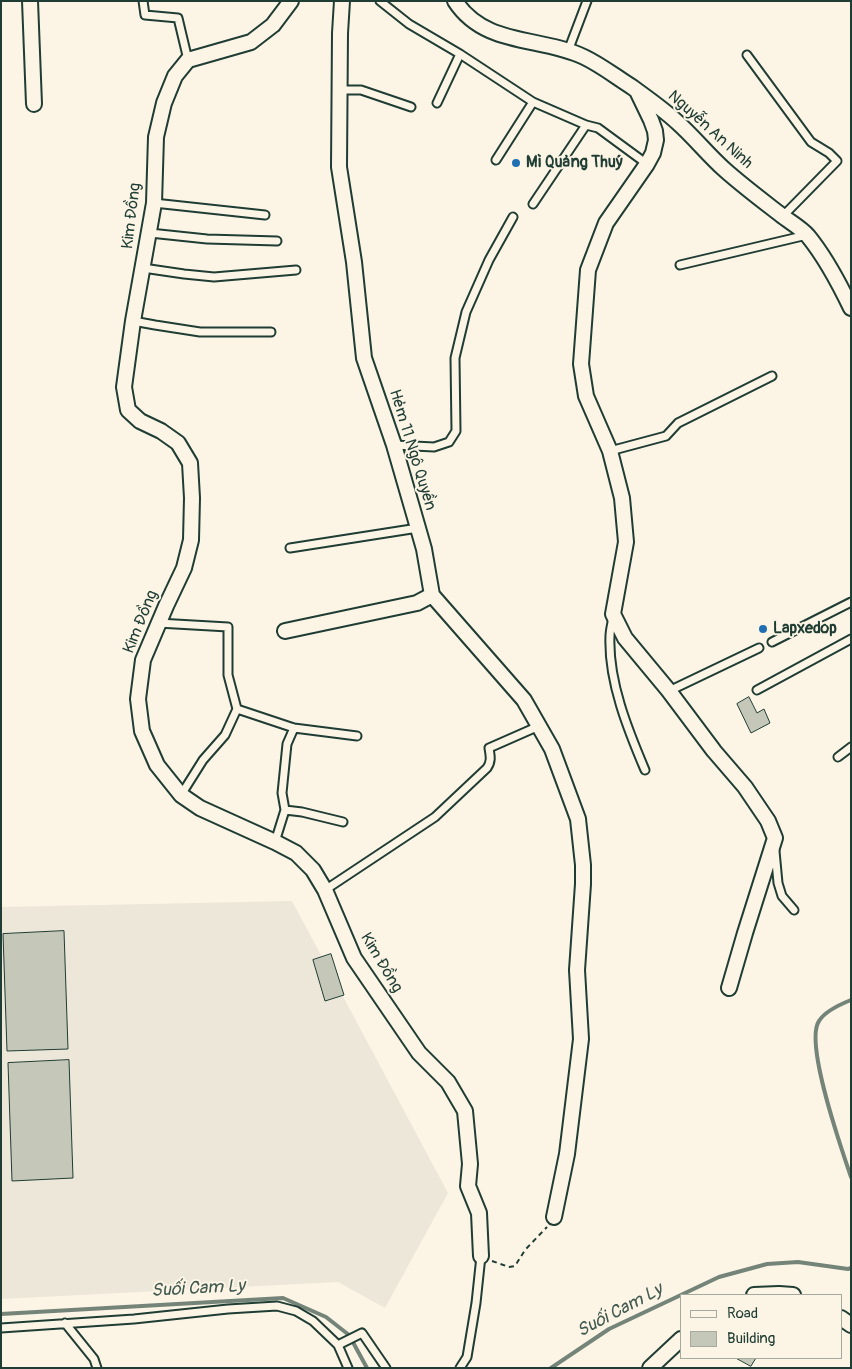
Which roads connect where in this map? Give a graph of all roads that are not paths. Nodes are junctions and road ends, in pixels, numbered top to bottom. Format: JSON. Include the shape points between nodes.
{"nodes":[{"id":1,"x":30,"y":1,"type":"edge"},
{"id":2,"x":143,"y":1,"type":"edge"},
{"id":3,"x":291,"y":1,"type":"edge"},
{"id":4,"x":342,"y":1,"type":"edge"},
{"id":5,"x":380,"y":1,"type":"edge"},
{"id":6,"x":455,"y":1,"type":"edge"},
{"id":7,"x":587,"y":1,"type":"edge"},
{"id":8,"x":568,"y":51,"type":"junction"},
{"id":9,"x":460,"y":54,"type":"junction"},
{"id":10,"x":747,"y":55,"type":"dead end"},
{"id":11,"x":188,"y":60,"type":"junction"},
{"id":12,"x":339,"y":90,"type":"junction"},
{"id":13,"x":638,"y":91,"type":"junction"},
{"id":14,"x":533,"y":102,"type":"junction"},
{"id":15,"x":437,"y":103,"type":"dead end"},
{"id":16,"x":34,"y":104,"type":"dead end"},
{"id":17,"x":411,"y":107,"type":"dead end"},
{"id":18,"x":586,"y":125,"type":"junction"},
{"id":19,"x":496,"y":160,"type":"dead end"},
{"id":20,"x":647,"y":164,"type":"junction"},
{"id":21,"x":154,"y":203,"type":"junction"},
{"id":22,"x":533,"y":204,"type":"dead end"},
{"id":23,"x":264,"y":215,"type":"dead end"},
{"id":24,"x":783,"y":216,"type":"junction"},
{"id":25,"x":513,"y":217,"type":"dead end"},
{"id":26,"x":150,"y":233,"type":"junction"},
{"id":27,"x":807,"y":235,"type":"junction"},
{"id":28,"x":277,"y":241,"type":"dead end"},
{"id":29,"x":680,"y":265,"type":"dead end"},
{"id":30,"x":143,"y":268,"type":"junction"},
{"id":31,"x":296,"y":270,"type":"dead end"},
{"id":32,"x":851,"y":308,"type":"edge"},
{"id":33,"x":134,"y":321,"type":"junction"},
{"id":34,"x":271,"y":332,"type":"dead end"},
{"id":35,"x":772,"y":376,"type":"dead end"},
{"id":36,"x":394,"y":445,"type":"junction"},
{"id":37,"x":610,"y":450,"type":"junction"},
{"id":38,"x":418,"y":528,"type":"junction"},
{"id":39,"x":290,"y":548,"type":"dead end"},
{"id":40,"x":432,"y":595,"type":"junction"},
{"id":41,"x":851,"y":602,"type":"edge"},
{"id":42,"x":613,"y":614,"type":"junction"},
{"id":43,"x":158,"y":624,"type":"junction"},
{"id":44,"x":285,"y":631,"type":"dead end"},
{"id":45,"x":851,"y":639,"type":"edge"},
{"id":46,"x":772,"y":642,"type":"dead end"},
{"id":47,"x":759,"y":648,"type":"dead end"},
{"id":48,"x":757,"y":690,"type":"dead end"},
{"id":49,"x":669,"y":691,"type":"junction"},
{"id":50,"x":236,"y":709,"type":"junction"},
{"id":51,"x":539,"y":726,"type":"junction"},
{"id":52,"x":294,"y":728,"type":"junction"},
{"id":53,"x":357,"y":736,"type":"dead end"},
{"id":54,"x":851,"y":747,"type":"edge"},
{"id":55,"x":838,"y":757,"type":"dead end"},
{"id":56,"x":644,"y":770,"type":"dead end"},
{"id":57,"x":181,"y":794,"type":"junction"},
{"id":58,"x":285,"y":810,"type":"junction"},
{"id":59,"x":343,"y":822,"type":"dead end"},
{"id":60,"x":776,"y":838,"type":"junction"},
{"id":61,"x":275,"y":842,"type":"junction"},
{"id":62,"x":325,"y":890,"type":"junction"},
{"id":63,"x":794,"y":910,"type":"dead end"},
{"id":64,"x":728,"y":988,"type":"dead end"},
{"id":65,"x":554,"y":1217,"type":"road end"},
{"id":66,"x":481,"y":1256,"type":"joint"},
{"id":67,"x":65,"y":1324,"type":"junction"},
{"id":68,"x":1,"y":1328,"type":"edge"},
{"id":69,"x":680,"y":1339,"type":"edge"},
{"id":70,"x":338,"y":1345,"type":"junction"},
{"id":71,"x":97,"y":1368,"type":"edge"},
{"id":72,"x":348,"y":1368,"type":"edge"},
{"id":73,"x":386,"y":1368,"type":"edge"},
{"id":74,"x":460,"y":1368,"type":"edge"},
{"id":75,"x":650,"y":1368,"type":"edge"}],
"edges":[{"from":1,"to":16,"type":"street"},
{"from":2,"to":11,"type":"lane","via":[[144,15],[178,18]]},
{"from":3,"to":11,"type":"street","via":[[273,25],[251,42]]},
{"from":4,"to":12,"type":"street","name":"Hẻm 11 Ngô Quyền"},
{"from":5,"to":9,"type":"lane","via":[[409,24]]},
{"from":6,"to":8,"type":"street","name":"Nguyễn An Ninh","via":[[475,23],[492,33]]},
{"from":7,"to":8,"type":"lane"},
{"from":8,"to":13,"type":"street","name":"Nguyễn An Ninh","via":[[607,70]]},
{"from":9,"to":14,"type":"lane"},
{"from":9,"to":15,"type":"lane"},
{"from":10,"to":24,"type":"lane","via":[[811,142],[837,161]]},
{"from":11,"to":21,"type":"street","name":"Kim Đồng","via":[[175,76],[164,103],[156,137]]},
{"from":12,"to":17,"type":"lane","via":[[361,90]]},
{"from":12,"to":36,"type":"street","name":"Hẻm 11 Ngô Quyền","via":[[339,168],[354,262],[364,358]]},
{"from":13,"to":20,"type":"street","via":[[655,131],[656,140]]},
{"from":13,"to":24,"type":"street","name":"Nguyễn An Ninh","via":[[662,108],[725,170]]},
{"from":14,"to":18,"type":"lane"},
{"from":14,"to":19,"type":"lane"},
{"from":18,"to":20,"type":"lane","via":[[602,130]]},
{"from":18,"to":22,"type":"lane"},
{"from":20,"to":37,"type":"street","via":[[606,223],[588,270],[581,364],[586,396]]},
{"from":21,"to":23,"type":"lane"},
{"from":21,"to":26,"type":"street","name":"Kim Đồng"},
{"from":24,"to":27,"type":"street","name":"Nguyễn An Ninh"},
{"from":25,"to":36,"type":"lane","via":[[466,312],[456,358],[456,431],[449,442],[434,447]]},
{"from":26,"to":28,"type":"lane"},
{"from":26,"to":30,"type":"street","name":"Kim Đồng"},
{"from":27,"to":29,"type":"lane"},
{"from":27,"to":32,"type":"street","name":"Nguyễn An Ninh","via":[[833,273]]},
{"from":30,"to":31,"type":"lane","via":[[214,277]]},
{"from":30,"to":33,"type":"street","name":"Kim Đồng"},
{"from":33,"to":34,"type":"lane","via":[[200,332]]},
{"from":33,"to":43,"type":"street","name":"Kim Đồng","via":[[124,387],[128,410],[140,421],[178,443],[190,464],[191,540],[184,568]]},
{"from":35,"to":37,"type":"lane","via":[[678,422],[666,436]]},
{"from":36,"to":38,"type":"street","name":"Hẻm 11 Ngô Quyền"},
{"from":37,"to":42,"type":"street","via":[[622,498],[626,542]]},
{"from":38,"to":39,"type":"lane"},
{"from":38,"to":40,"type":"street","name":"Hẻm 11 Ngô Quyền"},
{"from":40,"to":44,"type":"street","via":[[417,603]]},
{"from":40,"to":51,"type":"street","via":[[524,700]]},
{"from":41,"to":46,"type":"lane"},
{"from":42,"to":49,"type":"street","via":[[625,638]]},
{"from":42,"to":56,"type":"lane","via":[[611,662],[626,727]]},
{"from":43,"to":50,"type":"lane","via":[[228,627],[228,675]]},
{"from":43,"to":57,"type":"street","name":"Kim Đồng","via":[[143,660],[138,699],[142,731],[157,765]]},
{"from":45,"to":48,"type":"lane"},
{"from":47,"to":49,"type":"lane"},
{"from":49,"to":60,"type":"street","via":[[745,787]]},
{"from":50,"to":52,"type":"lane"},
{"from":50,"to":57,"type":"lane","via":[[225,736],[203,760]]},
{"from":51,"to":62,"type":"lane","via":[[489,748],[491,758],[487,768],[435,817]]},
{"from":51,"to":65,"type":"street","via":[[552,749],[578,819],[583,865],[577,970],[580,1039],[567,1154]]},
{"from":52,"to":53,"type":"lane"},
{"from":52,"to":58,"type":"lane","via":[[287,744],[282,793]]},
{"from":54,"to":55,"type":"lane"},
{"from":57,"to":61,"type":"street","name":"Kim Đồng","via":[[200,808]]},
{"from":58,"to":59,"type":"lane"},
{"from":58,"to":61,"type":"lane"},
{"from":60,"to":63,"type":"lane","via":[[778,883],[782,896]]},
{"from":60,"to":64,"type":"street"},
{"from":61,"to":62,"type":"street","name":"Kim Đồng","via":[[296,853],[314,870]]},
{"from":62,"to":66,"type":"street","name":"Kim Đồng","via":[[354,958],[419,1053],[448,1082],[465,1111],[470,1164],[468,1186],[479,1213]]},
{"from":66,"to":74,"type":"lane","via":[[467,1357]]},
{"from":67,"to":68,"type":"lane"},
{"from":67,"to":70,"type":"lane","via":[[277,1306],[313,1321]]},
{"from":67,"to":71,"type":"lane","via":[[94,1359]]},
{"from":69,"to":75,"type":"street"},
{"from":70,"to":72,"type":"lane"},
{"from":70,"to":73,"type":"lane","via":[[362,1333]]}]}
